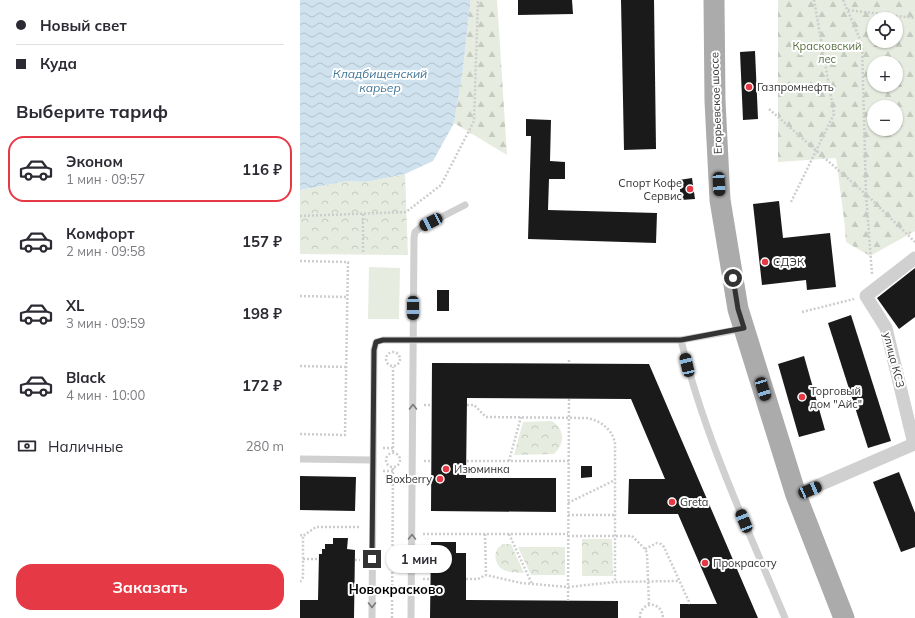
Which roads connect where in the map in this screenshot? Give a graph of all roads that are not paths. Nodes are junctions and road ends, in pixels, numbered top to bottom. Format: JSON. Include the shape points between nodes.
{"nodes":[{"id":1,"x":714,"y":0,"type":"edge"},
{"id":2,"x":465,"y":205,"type":"dead end"},
{"id":3,"x":915,"y":258,"type":"edge"},
{"id":4,"x":744,"y":328,"type":"junction"},
{"id":5,"x":413,"y":340,"type":"junction"},
{"id":6,"x":681,"y":340,"type":"junction"},
{"id":7,"x":915,"y":445,"type":"edge"},
{"id":8,"x":300,"y":459,"type":"edge"},
{"id":9,"x":373,"y":460,"type":"junction"},
{"id":10,"x":796,"y":496,"type":"junction"},
{"id":11,"x":372,"y":618,"type":"edge"},
{"id":12,"x":411,"y":618,"type":"edge"},
{"id":13,"x":785,"y":618,"type":"edge"},
{"id":14,"x":844,"y":618,"type":"edge"}],
"edges":[{"from":1,"to":4,"type":"main road","name":"Егорьевское шоссе","via":[[715,101],[720,200],[738,309]]},
{"from":2,"to":5,"type":"lane","via":[[415,232]]},
{"from":3,"to":7,"type":"street","name":"улица КСЗ","via":[[870,293],[886,328]]},
{"from":4,"to":6,"type":"lane"},
{"from":4,"to":10,"type":"main road","name":"Егорьевское шоссе"},
{"from":5,"to":6,"type":"lane"},
{"from":5,"to":9,"type":"lane","via":[[376,342]]},
{"from":12,"to":5,"type":"lane","one_way":true},
{"from":6,"to":13,"type":"lane","via":[[716,452]]},
{"from":7,"to":10,"type":"street","name":"улица КСЗ"},
{"from":8,"to":9,"type":"lane"},
{"from":9,"to":11,"type":"lane","one_way":true},
{"from":10,"to":14,"type":"main road","name":"Егорьевское шоссе"}]}
